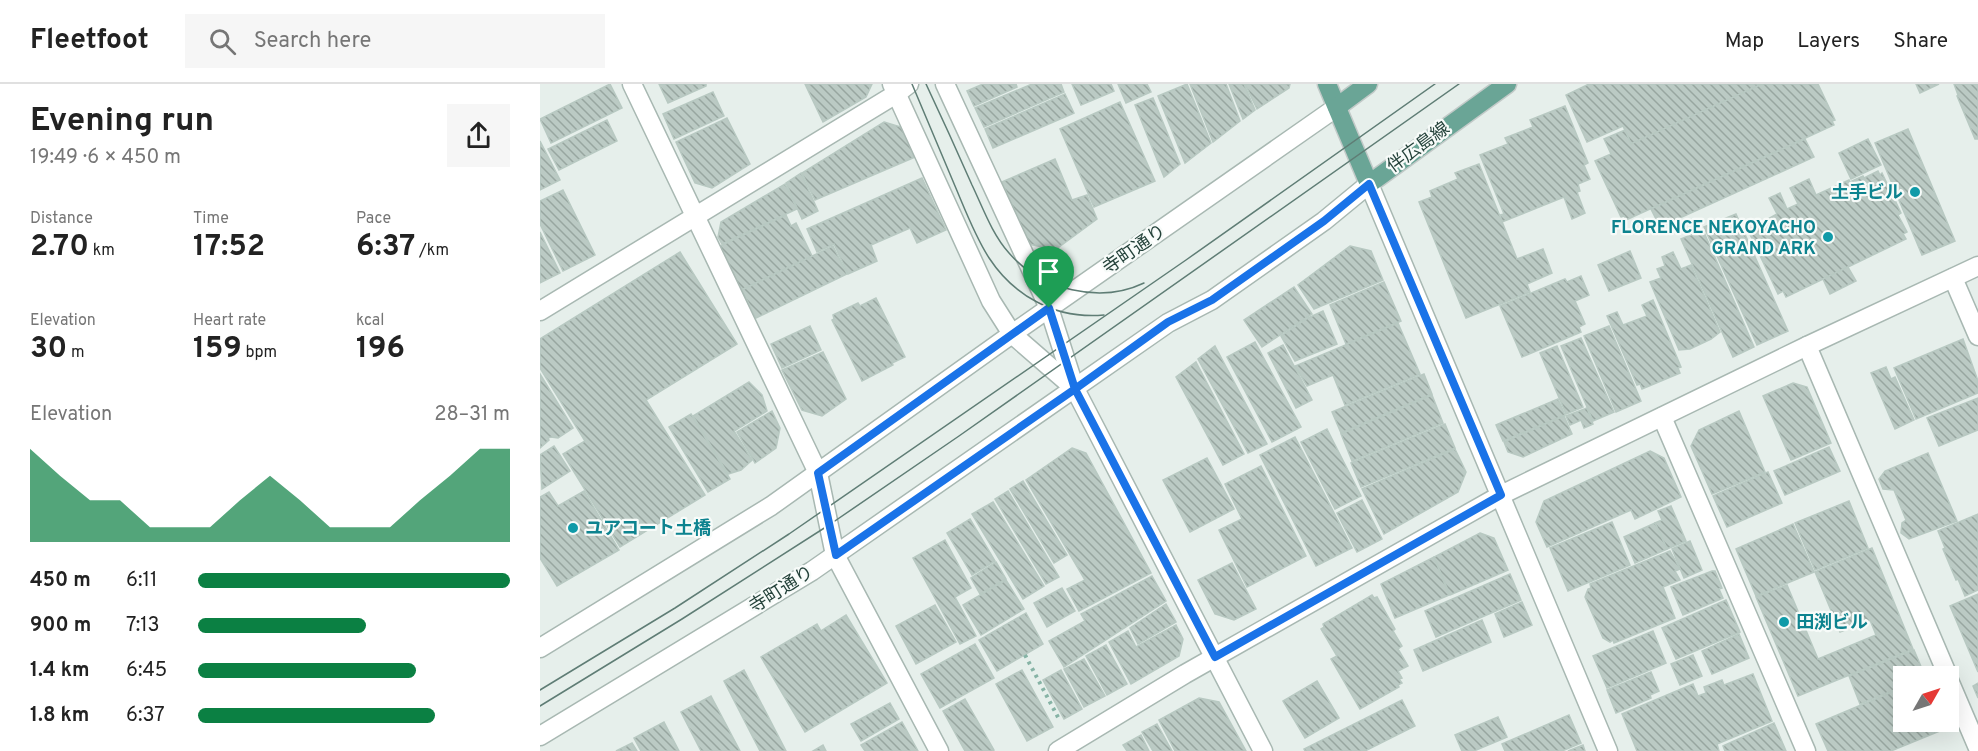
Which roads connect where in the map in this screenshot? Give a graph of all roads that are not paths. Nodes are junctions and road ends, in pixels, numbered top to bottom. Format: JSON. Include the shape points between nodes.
{"nodes":[{"id":1,"x":632,"y":84,"type":"edge"},
{"id":2,"x":945,"y":84,"type":"edge"},
{"id":3,"x":1327,"y":84,"type":"edge"},
{"id":4,"x":1368,"y":84,"type":"edge"},
{"id":5,"x":1507,"y":84,"type":"edge"},
{"id":6,"x":899,"y":87,"type":"edge"},
{"id":7,"x":1337,"y":107,"type":"junction"},
{"id":8,"x":1369,"y":184,"type":"junction"},
{"id":9,"x":696,"y":215,"type":"junction"},
{"id":10,"x":1978,"y":266,"type":"edge"},
{"id":11,"x":1953,"y":278,"type":"junction"},
{"id":12,"x":1049,"y":308,"type":"junction"},
{"id":13,"x":540,"y":310,"type":"edge"},
{"id":14,"x":1012,"y":334,"type":"junction"},
{"id":15,"x":1978,"y":336,"type":"edge"},
{"id":16,"x":1807,"y":346,"type":"junction"},
{"id":17,"x":1075,"y":389,"type":"junction"},
{"id":18,"x":1662,"y":417,"type":"junction"},
{"id":19,"x":818,"y":473,"type":"junction"},
{"id":20,"x":1501,"y":495,"type":"junction"},
{"id":21,"x":836,"y":555,"type":"junction"},
{"id":22,"x":540,"y":648,"type":"edge"},
{"id":23,"x":1215,"y":657,"type":"junction"},
{"id":24,"x":1943,"y":666,"type":"edge"},
{"id":25,"x":1959,"y":703,"type":"edge"},
{"id":26,"x":540,"y":736,"type":"edge"},
{"id":27,"x":1065,"y":747,"type":"edge"},
{"id":28,"x":1978,"y":748,"type":"edge"},
{"id":29,"x":939,"y":751,"type":"edge"},
{"id":30,"x":1263,"y":751,"type":"edge"},
{"id":31,"x":1608,"y":751,"type":"edge"},
{"id":32,"x":1806,"y":751,"type":"edge"}],
"edges":[{"from":1,"to":9,"type":"street"},
{"from":2,"to":12,"type":"street"},
{"from":3,"to":7,"type":"main road","name":"伴広島線"},
{"from":4,"to":7,"type":"main road"},
{"from":5,"to":8,"type":"main road","name":"伴広島線"},
{"from":6,"to":9,"type":"street"},
{"from":6,"to":14,"type":"street","via":[[991,301]]},
{"from":7,"to":8,"type":"main road","name":"伴広島線"},
{"from":7,"to":12,"type":"street","name":"寺町通り"},
{"from":8,"to":17,"type":"street","name":"寺町通り","via":[[1324,221],[1212,300],[1168,322]]},
{"from":8,"to":20,"type":"street"},
{"from":9,"to":13,"type":"street"},
{"from":9,"to":19,"type":"street"},
{"from":10,"to":11,"type":"street"},
{"from":11,"to":15,"type":"street"},
{"from":11,"to":16,"type":"street"},
{"from":12,"to":14,"type":"street","name":"寺町通り"},
{"from":12,"to":17,"type":"street"},
{"from":14,"to":17,"type":"street"},
{"from":14,"to":19,"type":"street","name":"寺町通り"},
{"from":16,"to":18,"type":"street"},
{"from":16,"to":24,"type":"street"},
{"from":17,"to":21,"type":"street","name":"寺町通り"},
{"from":17,"to":23,"type":"street"},
{"from":18,"to":20,"type":"street"},
{"from":18,"to":32,"type":"street"},
{"from":19,"to":21,"type":"street"},
{"from":19,"to":22,"type":"street","name":"寺町通り"},
{"from":20,"to":23,"type":"street"},
{"from":20,"to":31,"type":"street"},
{"from":21,"to":26,"type":"street","name":"寺町通り"},
{"from":21,"to":29,"type":"street"},
{"from":23,"to":27,"type":"street"},
{"from":23,"to":30,"type":"street"},
{"from":25,"to":28,"type":"street"}]}
